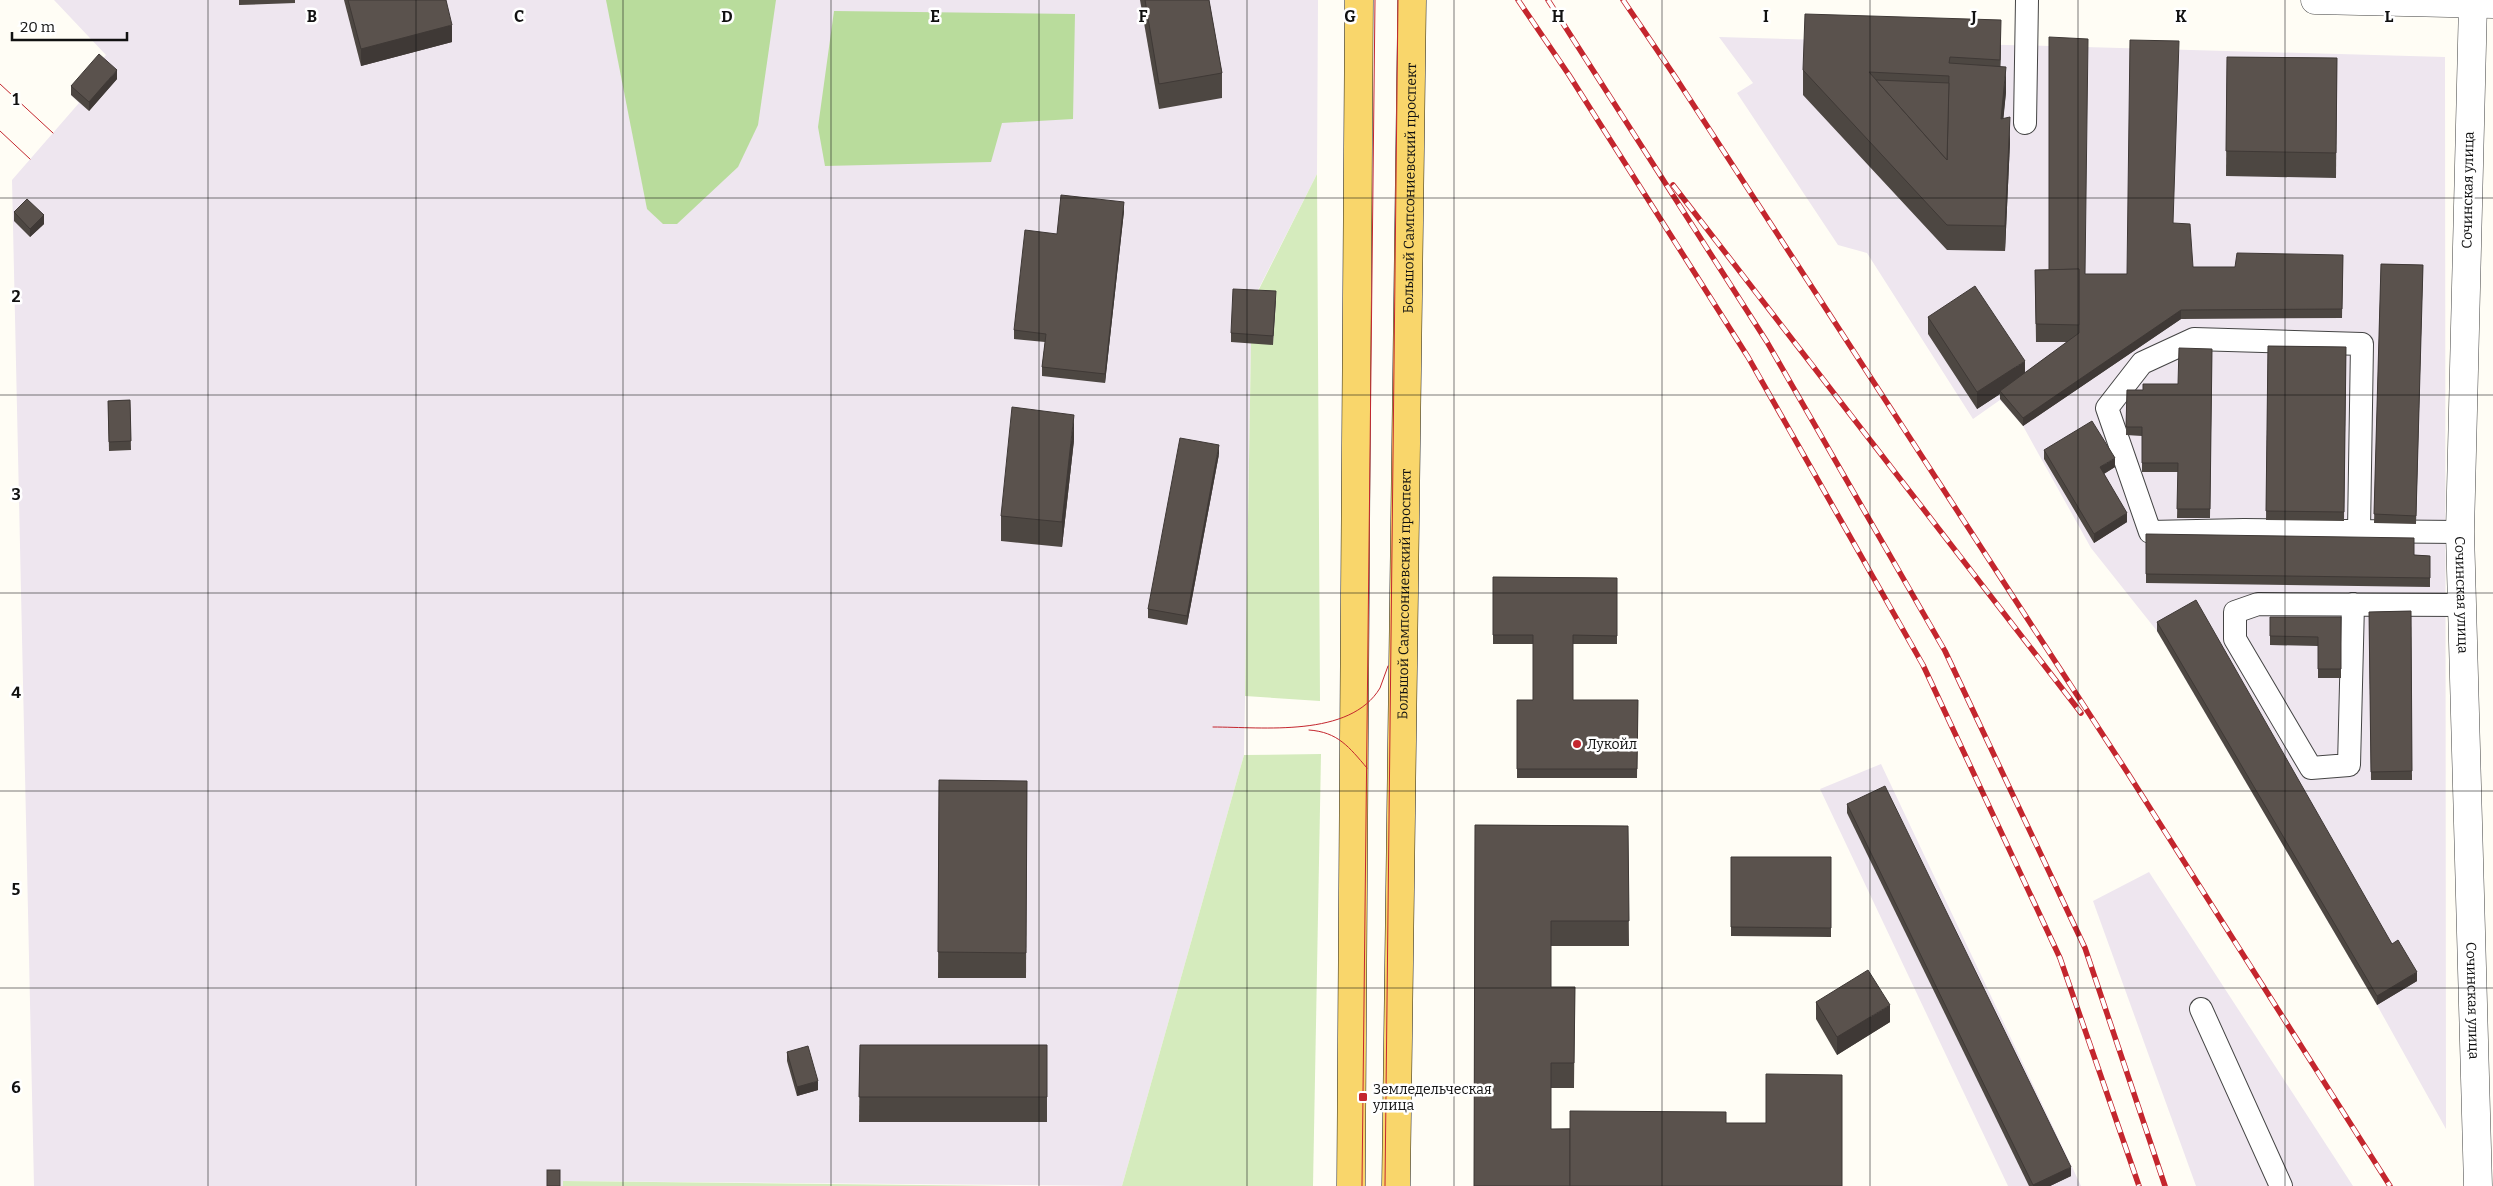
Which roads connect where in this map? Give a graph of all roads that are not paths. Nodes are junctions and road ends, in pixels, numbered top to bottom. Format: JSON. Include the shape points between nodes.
{"nodes":[{"id":1,"x":1359,"y":0,"type":"edge"},
{"id":2,"x":1412,"y":0,"type":"edge"},
{"id":3,"x":2027,"y":0,"type":"edge"},
{"id":4,"x":2315,"y":0,"type":"edge"},
{"id":5,"x":2483,"y":4,"type":"edge"},
{"id":6,"x":2025,"y":123,"type":"dead end"},
{"id":7,"x":2359,"y":530,"type":"junction"},
{"id":8,"x":2460,"y":532,"type":"junction"},
{"id":9,"x":2353,"y":604,"type":"junction"},
{"id":10,"x":2463,"y":605,"type":"junction"},
{"id":11,"x":2201,"y":1009,"type":"dead end"},
{"id":12,"x":1351,"y":1186,"type":"edge"},
{"id":13,"x":1396,"y":1186,"type":"edge"},
{"id":14,"x":2282,"y":1186,"type":"edge"},
{"id":15,"x":2478,"y":1186,"type":"edge"}],
"edges":[{"from":1,"to":12,"type":"main road"},
{"from":2,"to":13,"type":"main road","name":"Большой Сампсониевский проспект"},
{"from":3,"to":6,"type":"lane"},
{"from":4,"to":5,"type":"street"},
{"from":5,"to":8,"type":"street","name":"Сочинская улица"},
{"from":7,"to":7,"type":"lane","via":[[2150,532],[2107,408],[2142,363],[2194,339],[2362,344]]},
{"from":7,"to":8,"type":"lane"},
{"from":8,"to":10,"type":"street","name":"Сочинская улица"},
{"from":9,"to":9,"type":"lane","via":[[2258,604],[2235,612],[2235,639],[2311,768],[2349,766]]},
{"from":9,"to":10,"type":"lane"},
{"from":10,"to":15,"type":"street","name":"Сочинская улица"},
{"from":11,"to":14,"type":"lane"}]}
